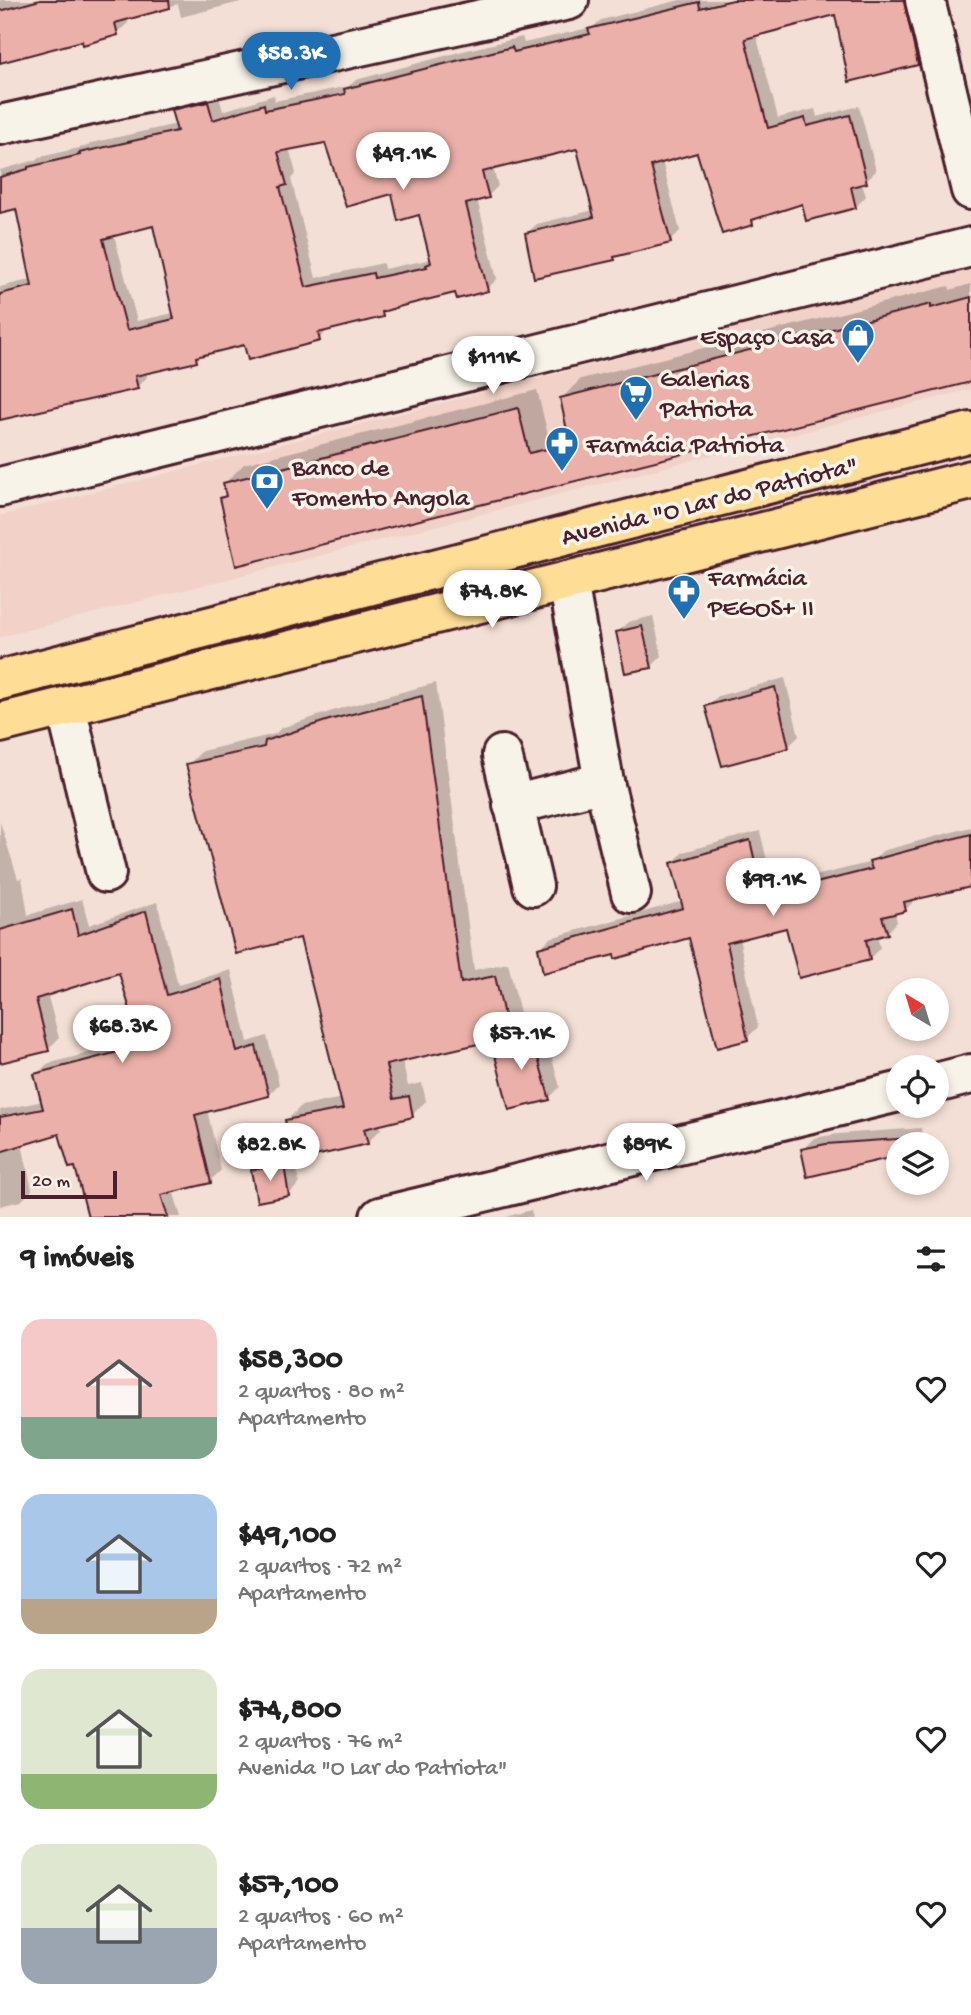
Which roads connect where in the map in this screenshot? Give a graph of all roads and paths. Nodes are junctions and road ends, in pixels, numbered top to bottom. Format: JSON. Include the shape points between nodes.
{"nodes":[{"id":1,"x":569,"y":0,"type":"edge"},
{"id":2,"x":925,"y":0,"type":"edge"},
{"id":3,"x":0,"y":125,"type":"edge"},
{"id":4,"x":971,"y":190,"type":"edge"},
{"id":5,"x":971,"y":247,"type":"edge"},
{"id":6,"x":971,"y":432,"type":"edge"},
{"id":7,"x":971,"y":481,"type":"edge"},
{"id":8,"x":0,"y":487,"type":"edge"},
{"id":9,"x":568,"y":581,"type":"junction"},
{"id":10,"x":0,"y":680,"type":"edge"},
{"id":11,"x":66,"y":707,"type":"junction"},
{"id":12,"x":0,"y":723,"type":"edge"},
{"id":13,"x":502,"y":755,"type":"dead end"},
{"id":14,"x":604,"y":782,"type":"junction"},
{"id":15,"x":513,"y":805,"type":"junction"},
{"id":16,"x":106,"y":873,"type":"dead end"},
{"id":17,"x":533,"y":886,"type":"dead end"},
{"id":18,"x":631,"y":893,"type":"dead end"},
{"id":19,"x":971,"y":1074,"type":"edge"},
{"id":20,"x":949,"y":1080,"type":"edge"},
{"id":21,"x":886,"y":1095,"type":"edge"},
{"id":22,"x":380,"y":1217,"type":"edge"}],
"edges":[{"from":1,"to":3,"type":"street"},
{"from":2,"to":4,"type":"street"},
{"from":5,"to":8,"type":"street"},
{"from":6,"to":10,"type":"main road","name":"Avenida \"O Lar do Patriota\""},
{"from":7,"to":9,"type":"main road","name":"Avenida \"O Lar do Patriota\""},
{"from":9,"to":11,"type":"main road","name":"Avenida \"O Lar do Patriota\""},
{"from":9,"to":14,"type":"street"},
{"from":11,"to":12,"type":"main road","name":"Avenida \"O Lar do Patriota\""},
{"from":11,"to":16,"type":"street"},
{"from":13,"to":15,"type":"street"},
{"from":14,"to":15,"type":"street"},
{"from":14,"to":18,"type":"street"},
{"from":15,"to":17,"type":"street"},
{"from":19,"to":20,"type":"street"},
{"from":21,"to":22,"type":"street"}]}
